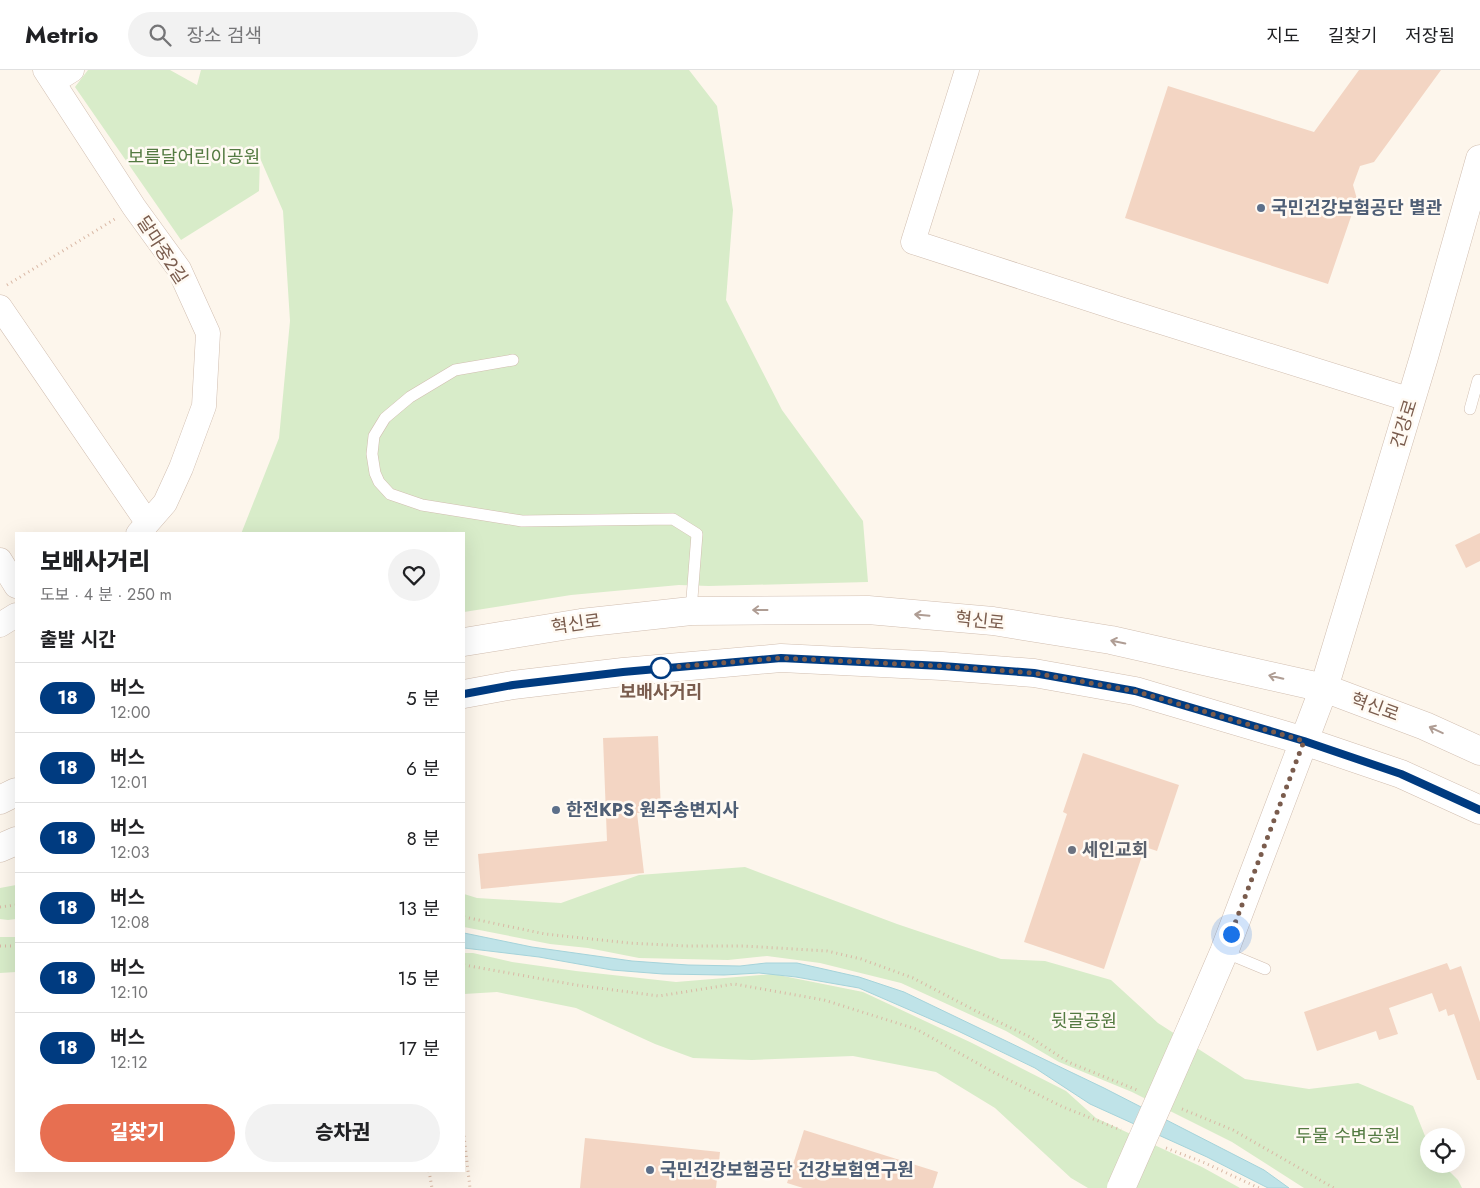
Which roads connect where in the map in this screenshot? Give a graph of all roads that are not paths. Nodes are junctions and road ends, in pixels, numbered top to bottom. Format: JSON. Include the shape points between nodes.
{"nodes":[{"id":1,"x":967,"y":70,"type":"edge"},
{"id":2,"x":56,"y":74,"type":"edge"},
{"id":3,"x":1480,"y":159,"type":"edge"},
{"id":4,"x":0,"y":306,"type":"edge"},
{"id":5,"x":512,"y":360,"type":"dead end"},
{"id":6,"x":1480,"y":381,"type":"edge"},
{"id":7,"x":1411,"y":400,"type":"junction"},
{"id":8,"x":1470,"y":410,"type":"dead end"},
{"id":9,"x":143,"y":528,"type":"edge"},
{"id":10,"x":0,"y":560,"type":"edge"},
{"id":11,"x":15,"y":584,"type":"edge"},
{"id":12,"x":691,"y":611,"type":"junction"},
{"id":13,"x":15,"y":616,"type":"edge"},
{"id":14,"x":0,"y":625,"type":"edge"},
{"id":15,"x":465,"y":642,"type":"edge"},
{"id":16,"x":1324,"y":688,"type":"junction"},
{"id":17,"x":465,"y":694,"type":"edge"},
{"id":18,"x":1304,"y":741,"type":"junction"},
{"id":19,"x":1480,"y":751,"type":"edge"},
{"id":20,"x":15,"y":792,"type":"edge"},
{"id":21,"x":0,"y":800,"type":"edge"},
{"id":22,"x":1480,"y":810,"type":"edge"},
{"id":23,"x":15,"y":841,"type":"edge"},
{"id":24,"x":0,"y":848,"type":"edge"},
{"id":25,"x":1224,"y":952,"type":"junction"},
{"id":26,"x":1266,"y":969,"type":"dead end"},
{"id":27,"x":1122,"y":1188,"type":"edge"}],
"edges":[{"from":1,"to":7,"type":"street","via":[[913,242]]},
{"from":2,"to":9,"type":"street","name":"달마중2길","via":[[134,207],[179,269],[208,334],[204,406],[165,503]]},
{"from":3,"to":7,"type":"street","name":"건강로"},
{"from":4,"to":9,"type":"street"},
{"from":5,"to":12,"type":"lane","via":[[455,370],[410,397],[385,418],[374,436],[372,454],[379,482],[390,494],[422,505],[522,521],[673,519],[697,534]]},
{"from":6,"to":8,"type":"lane"},
{"from":7,"to":16,"type":"street","name":"건강로"},
{"from":10,"to":11,"type":"street"},
{"from":12,"to":15,"type":"street","name":"혁신로","via":[[581,623]]},
{"from":16,"to":12,"type":"street","name":"혁신로","one_way":true,"via":[[1111,640],[993,621],[868,610]]},
{"from":13,"to":14,"type":"street"},
{"from":16,"to":18,"type":"street","name":"건강로"},
{"from":19,"to":16,"type":"street","name":"혁신로","one_way":true,"via":[[1426,726]]},
{"from":17,"to":18,"type":"street","via":[[623,672],[781,658],[942,666],[1034,673],[1135,691]]},
{"from":18,"to":22,"type":"street","via":[[1401,774]]},
{"from":18,"to":25,"type":"street"},
{"from":20,"to":21,"type":"street"},
{"from":23,"to":24,"type":"street"},
{"from":25,"to":26,"type":"lane"},
{"from":25,"to":27,"type":"street","bridge":true}]}
